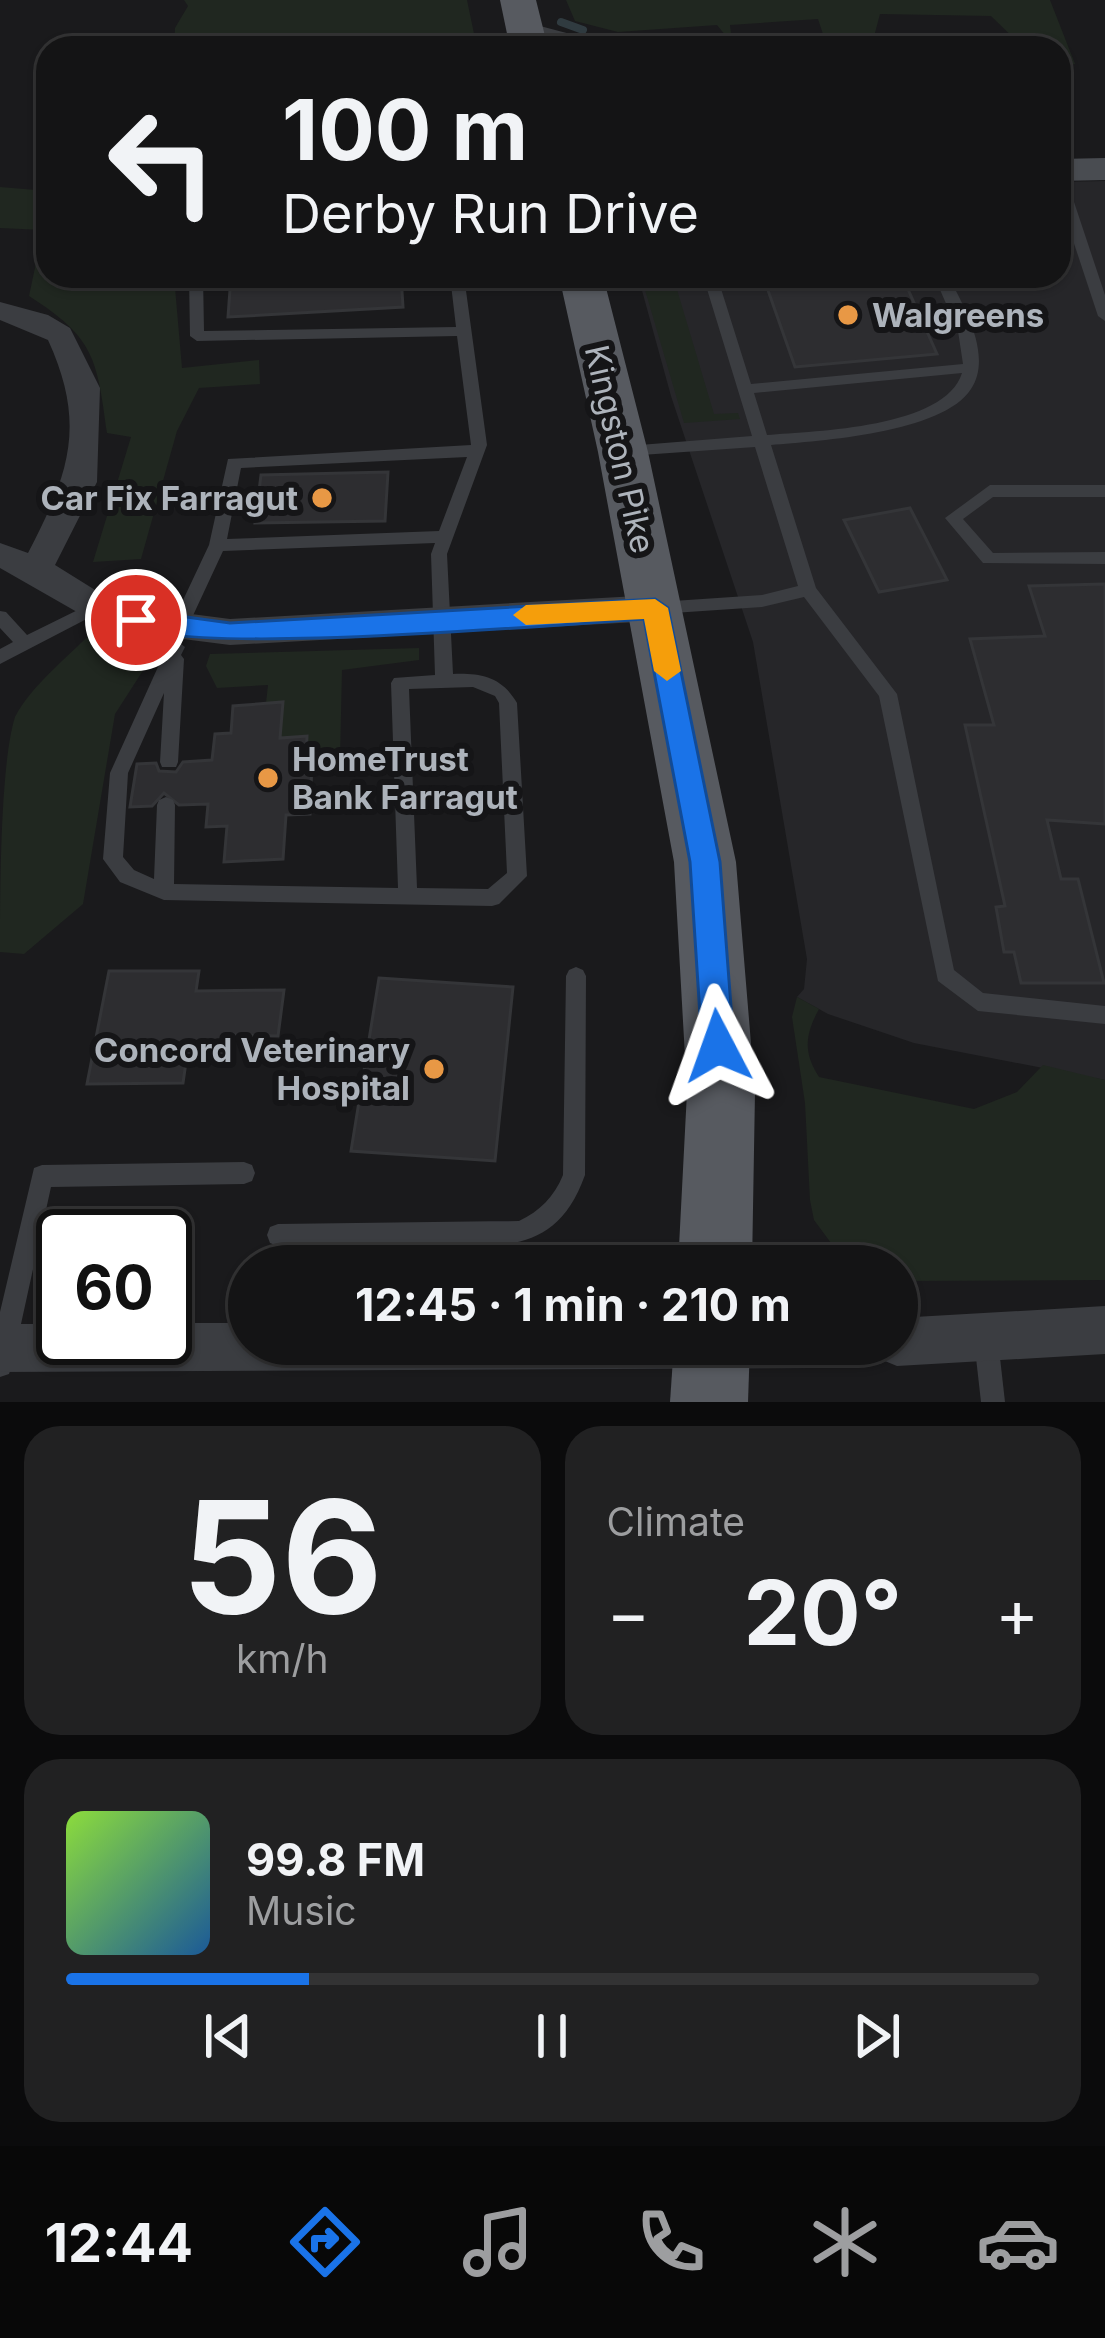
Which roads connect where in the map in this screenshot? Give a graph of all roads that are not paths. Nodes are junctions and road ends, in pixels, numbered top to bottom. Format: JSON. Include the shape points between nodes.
{"nodes":[{"id":1,"x":524,"y":25,"type":"edge"},
{"id":2,"x":564,"y":36,"type":"edge"},
{"id":3,"x":1105,"y":169,"type":"edge"},
{"id":4,"x":1071,"y":173,"type":"edge"},
{"id":5,"x":1071,"y":211,"type":"edge"},
{"id":6,"x":196,"y":288,"type":"edge"},
{"id":7,"x":458,"y":288,"type":"edge"},
{"id":8,"x":584,"y":288,"type":"edge"},
{"id":9,"x":714,"y":288,"type":"edge"},
{"id":10,"x":948,"y":288,"type":"edge"},
{"id":11,"x":0,"y":311,"type":"edge"},
{"id":12,"x":1105,"y":316,"type":"edge"},
{"id":13,"x":463,"y":331,"type":"junction"},
{"id":14,"x":968,"y":369,"type":"junction"},
{"id":15,"x":747,"y":389,"type":"junction"},
{"id":16,"x":758,"y":437,"type":"junction"},
{"id":17,"x":477,"y":451,"type":"junction"},
{"id":18,"x":623,"y":452,"type":"junction"},
{"id":19,"x":1105,"y":491,"type":"edge"},
{"id":20,"x":445,"y":537,"type":"junction"},
{"id":21,"x":217,"y":545,"type":"junction"},
{"id":22,"x":0,"y":555,"type":"edge"},
{"id":23,"x":1105,"y":558,"type":"edge"},
{"id":24,"x":36,"y":569,"type":"junction"},
{"id":25,"x":808,"y":590,"type":"junction"},
{"id":26,"x":96,"y":607,"type":"junction"},
{"id":27,"x":655,"y":608,"type":"junction"},
{"id":28,"x":0,"y":616,"type":"edge"},
{"id":29,"x":445,"y":618,"type":"junction"},
{"id":30,"x":176,"y":637,"type":"junction"},
{"id":31,"x":25,"y":644,"type":"junction"},
{"id":32,"x":0,"y":657,"type":"edge"},
{"id":33,"x":444,"y":681,"type":"junction"},
{"id":34,"x":170,"y":762,"type":"dead end"},
{"id":35,"x":166,"y":805,"type":"dead end"},
{"id":36,"x":164,"y":892,"type":"junction"},
{"id":37,"x":408,"y":898,"type":"junction"},
{"id":38,"x":577,"y":976,"type":"dead end"},
{"id":39,"x":1105,"y":1015,"type":"edge"},
{"id":40,"x":244,"y":1173,"type":"dead end"},
{"id":41,"x":278,"y":1234,"type":"dead end"},
{"id":42,"x":405,"y":1234,"type":"junction"},
{"id":43,"x":404,"y":1245,"type":"edge"},
{"id":44,"x":716,"y":1245,"type":"edge"},
{"id":45,"x":1105,"y":1330,"type":"edge"},
{"id":46,"x":986,"y":1340,"type":"junction"},
{"id":47,"x":918,"y":1342,"type":"edge"},
{"id":48,"x":228,"y":1349,"type":"edge"},
{"id":49,"x":1,"y":1353,"type":"edge"},
{"id":50,"x":993,"y":1402,"type":"edge"}],
"edges":[{"from":1,"to":2,"type":"lane"},
{"from":3,"to":4,"type":"street"},
{"from":5,"to":12,"type":"lane"},
{"from":6,"to":13,"type":"lane","via":[[196,337]]},
{"from":7,"to":13,"type":"lane"},
{"from":8,"to":18,"type":"main road","name":"Kingston Pike"},
{"from":9,"to":15,"type":"lane"},
{"from":10,"to":14,"type":"lane"},
{"from":11,"to":24,"type":"street","via":[[60,335],[85,388],[81,482]]},
{"from":13,"to":17,"type":"lane"},
{"from":14,"to":15,"type":"lane","via":[[892,387],[847,380]]},
{"from":14,"to":16,"type":"lane","via":[[947,405],[918,420],[841,436]]},
{"from":15,"to":16,"type":"lane"},
{"from":16,"to":18,"type":"lane"},
{"from":16,"to":25,"type":"lane"},
{"from":17,"to":20,"type":"lane"},
{"from":17,"to":21,"type":"lane","via":[[234,463]]},
{"from":18,"to":27,"type":"main road","name":"Kingston Pike"},
{"from":19,"to":23,"type":"lane","via":[[990,491],[953,518],[989,559]]},
{"from":20,"to":21,"type":"lane"},
{"from":20,"to":29,"type":"lane"},
{"from":21,"to":30,"type":"lane"},
{"from":22,"to":24,"type":"street"},
{"from":24,"to":26,"type":"street"},
{"from":25,"to":27,"type":"lane"},
{"from":25,"to":39,"type":"lane","via":[[888,694],[945,975],[978,1002]]},
{"from":26,"to":30,"type":"street"},
{"from":26,"to":31,"type":"lane"},
{"from":27,"to":29,"type":"street"},
{"from":27,"to":44,"type":"main road","name":"Kingston Pike","via":[[705,862],[722,1092]]},
{"from":28,"to":31,"type":"lane"},
{"from":29,"to":30,"type":"street"},
{"from":29,"to":33,"type":"lane"},
{"from":30,"to":34,"type":"lane"},
{"from":30,"to":36,"type":"lane","via":[[119,773],[112,859],[127,876]]},
{"from":31,"to":32,"type":"lane"},
{"from":33,"to":37,"type":"lane","via":[[400,683]]},
{"from":33,"to":37,"type":"lane","via":[[496,686],[508,703],[517,876],[492,898]]},
{"from":35,"to":36,"type":"lane"},
{"from":36,"to":37,"type":"lane"},
{"from":38,"to":42,"type":"lane","via":[[568,1196],[519,1232]]},
{"from":40,"to":49,"type":"lane","via":[[42,1176]]},
{"from":41,"to":42,"type":"lane"},
{"from":42,"to":43,"type":"lane"},
{"from":45,"to":46,"type":"street"},
{"from":46,"to":47,"type":"street"},
{"from":46,"to":50,"type":"lane"},
{"from":48,"to":49,"type":"street"}]}
